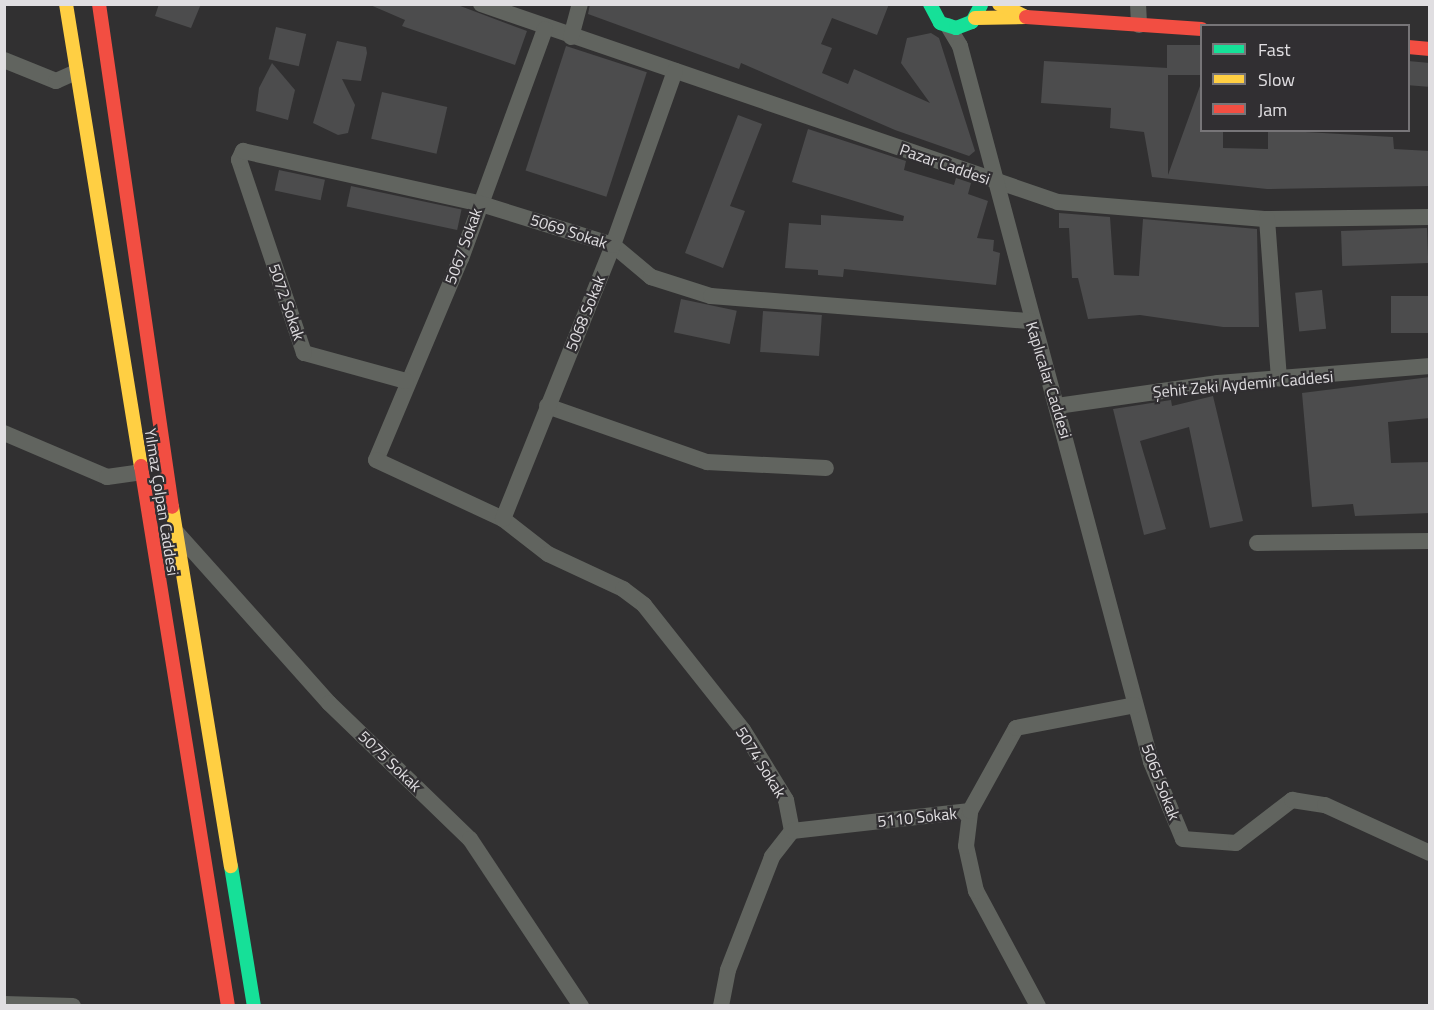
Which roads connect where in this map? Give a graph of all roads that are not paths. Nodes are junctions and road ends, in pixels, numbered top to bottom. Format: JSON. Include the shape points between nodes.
{"nodes":[{"id":1,"x":66,"y":4,"type":"edge"},
{"id":2,"x":99,"y":4,"type":"edge"},
{"id":3,"x":480,"y":4,"type":"edge"},
{"id":4,"x":580,"y":4,"type":"edge"},
{"id":5,"x":981,"y":4,"type":"edge"},
{"id":6,"x":999,"y":4,"type":"edge"},
{"id":7,"x":1138,"y":4,"type":"edge"},
{"id":8,"x":928,"y":7,"type":"edge"},
{"id":9,"x":1026,"y":17,"type":"junction"},
{"id":10,"x":973,"y":20,"type":"junction"},
{"id":11,"x":1139,"y":25,"type":"junction"},
{"id":12,"x":948,"y":26,"type":"junction"},
{"id":13,"x":545,"y":29,"type":"junction"},
{"id":14,"x":1200,"y":29,"type":"edge"},
{"id":15,"x":571,"y":37,"type":"junction"},
{"id":16,"x":1410,"y":47,"type":"edge"},
{"id":17,"x":1430,"y":49,"type":"edge"},
{"id":18,"x":962,"y":56,"type":"junction"},
{"id":19,"x":4,"y":60,"type":"edge"},
{"id":20,"x":675,"y":71,"type":"junction"},
{"id":21,"x":76,"y":72,"type":"junction"},
{"id":22,"x":243,"y":151,"type":"joint"},
{"id":23,"x":994,"y":181,"type":"junction"},
{"id":24,"x":478,"y":202,"type":"junction"},
{"id":25,"x":1430,"y":217,"type":"edge"},
{"id":26,"x":1267,"y":219,"type":"junction"},
{"id":27,"x":613,"y":245,"type":"junction"},
{"id":28,"x":1031,"y":321,"type":"junction"},
{"id":29,"x":1430,"y":366,"type":"edge"},
{"id":30,"x":1279,"y":379,"type":"junction"},
{"id":31,"x":406,"y":381,"type":"junction"},
{"id":32,"x":547,"y":406,"type":"junction"},
{"id":33,"x":1057,"y":406,"type":"junction"},
{"id":34,"x":4,"y":433,"type":"edge"},
{"id":35,"x":376,"y":460,"type":"joint"},
{"id":36,"x":826,"y":468,"type":"dead end"},
{"id":37,"x":141,"y":471,"type":"junction"},
{"id":38,"x":503,"y":519,"type":"junction"},
{"id":39,"x":177,"y":533,"type":"junction"},
{"id":40,"x":1430,"y":541,"type":"edge"},
{"id":41,"x":1257,"y":543,"type":"dead end"},
{"id":42,"x":1135,"y":705,"type":"junction"},
{"id":43,"x":970,"y":811,"type":"junction"},
{"id":44,"x":792,"y":831,"type":"junction"},
{"id":45,"x":1430,"y":853,"type":"edge"},
{"id":46,"x":4,"y":1004,"type":"edge"},
{"id":47,"x":73,"y":1005,"type":"edge"},
{"id":48,"x":228,"y":1005,"type":"edge"},
{"id":49,"x":254,"y":1005,"type":"edge"},
{"id":50,"x":581,"y":1005,"type":"edge"},
{"id":51,"x":721,"y":1005,"type":"edge"},
{"id":52,"x":1038,"y":1005,"type":"edge"}],
"edges":[{"from":1,"to":21,"type":"main road","name":"Yılmaz Çolpan Caddesi"},
{"from":2,"to":39,"type":"main road","name":"Yılmaz Çolpan Caddesi","via":[[137,295]]},
{"from":3,"to":13,"type":"street","name":"Pazar Caddesi"},
{"from":4,"to":15,"type":"street"},
{"from":5,"to":10,"type":"main road"},
{"from":6,"to":9,"type":"main road"},
{"from":7,"to":11,"type":"street"},
{"from":8,"to":12,"type":"main road"},
{"from":9,"to":10,"type":"main road"},
{"from":9,"to":11,"type":"main road"},
{"from":10,"to":12,"type":"main road"},
{"from":10,"to":18,"type":"street"},
{"from":11,"to":14,"type":"main road"},
{"from":12,"to":18,"type":"street","name":"Kaplıcalar Caddesi"},
{"from":13,"to":15,"type":"street","name":"Pazar Caddesi"},
{"from":13,"to":24,"type":"street","name":"5067 Sokak"},
{"from":15,"to":20,"type":"street","name":"Pazar Caddesi"},
{"from":16,"to":17,"type":"main road"},
{"from":18,"to":23,"type":"street","name":"Kaplıcalar Caddesi"},
{"from":19,"to":21,"type":"street","via":[[56,81]]},
{"from":20,"to":23,"type":"street","name":"Pazar Caddesi"},
{"from":20,"to":27,"type":"street","name":"5068 Sokak"},
{"from":21,"to":37,"type":"main road","name":"Yılmaz Çolpan Caddesi"},
{"from":22,"to":24,"type":"street","name":"5069 Sokak"},
{"from":22,"to":31,"type":"street","name":"5072 Sokak","via":[[239,160],[304,353]]},
{"from":23,"to":26,"type":"street","name":"Pazar Caddesi","via":[[1059,202]]},
{"from":23,"to":28,"type":"street","name":"Kaplıcalar Caddesi"},
{"from":24,"to":27,"type":"street","name":"5069 Sokak"},
{"from":24,"to":31,"type":"street","name":"5067 Sokak","via":[[461,258]]},
{"from":25,"to":26,"type":"street","name":"Pazar Caddesi"},
{"from":26,"to":30,"type":"street"},
{"from":27,"to":28,"type":"street","name":"5069 Sokak","via":[[651,277],[711,296]]},
{"from":27,"to":32,"type":"street","name":"5068 Sokak"},
{"from":28,"to":33,"type":"street","name":"Kaplıcalar Caddesi"},
{"from":29,"to":30,"type":"street","name":"Şehit Zeki Aydemir Caddesi"},
{"from":30,"to":33,"type":"street","name":"Şehit Zeki Aydemir Caddesi"},
{"from":31,"to":35,"type":"street","name":"5067 Sokak"},
{"from":32,"to":36,"type":"street","via":[[706,462]]},
{"from":32,"to":38,"type":"street","name":"5068 Sokak"},
{"from":33,"to":42,"type":"street","name":"Kaplıcalar Caddesi"},
{"from":34,"to":37,"type":"street","via":[[107,477]]},
{"from":35,"to":38,"type":"street","name":"5074 Sokak"},
{"from":37,"to":48,"type":"main road","name":"Yılmaz Çolpan Caddesi"},
{"from":38,"to":44,"type":"street","name":"5074 Sokak","via":[[548,554],[623,589],[644,605],[743,730],[786,800]]},
{"from":39,"to":49,"type":"main road","name":"Yılmaz Çolpan Caddesi"},
{"from":39,"to":50,"type":"street","name":"5075 Sokak","via":[[329,702],[470,838]]},
{"from":40,"to":41,"type":"street"},
{"from":42,"to":43,"type":"street","name":"5110 Sokak","via":[[1016,728]]},
{"from":42,"to":45,"type":"street","name":"5065 Sokak","via":[[1150,762],[1183,839],[1236,843],[1292,800],[1325,805]]},
{"from":43,"to":44,"type":"street","name":"5110 Sokak"},
{"from":43,"to":52,"type":"street","via":[[966,846],[976,891]]},
{"from":44,"to":51,"type":"street","via":[[772,857],[728,970]]},
{"from":46,"to":47,"type":"street"}]}
